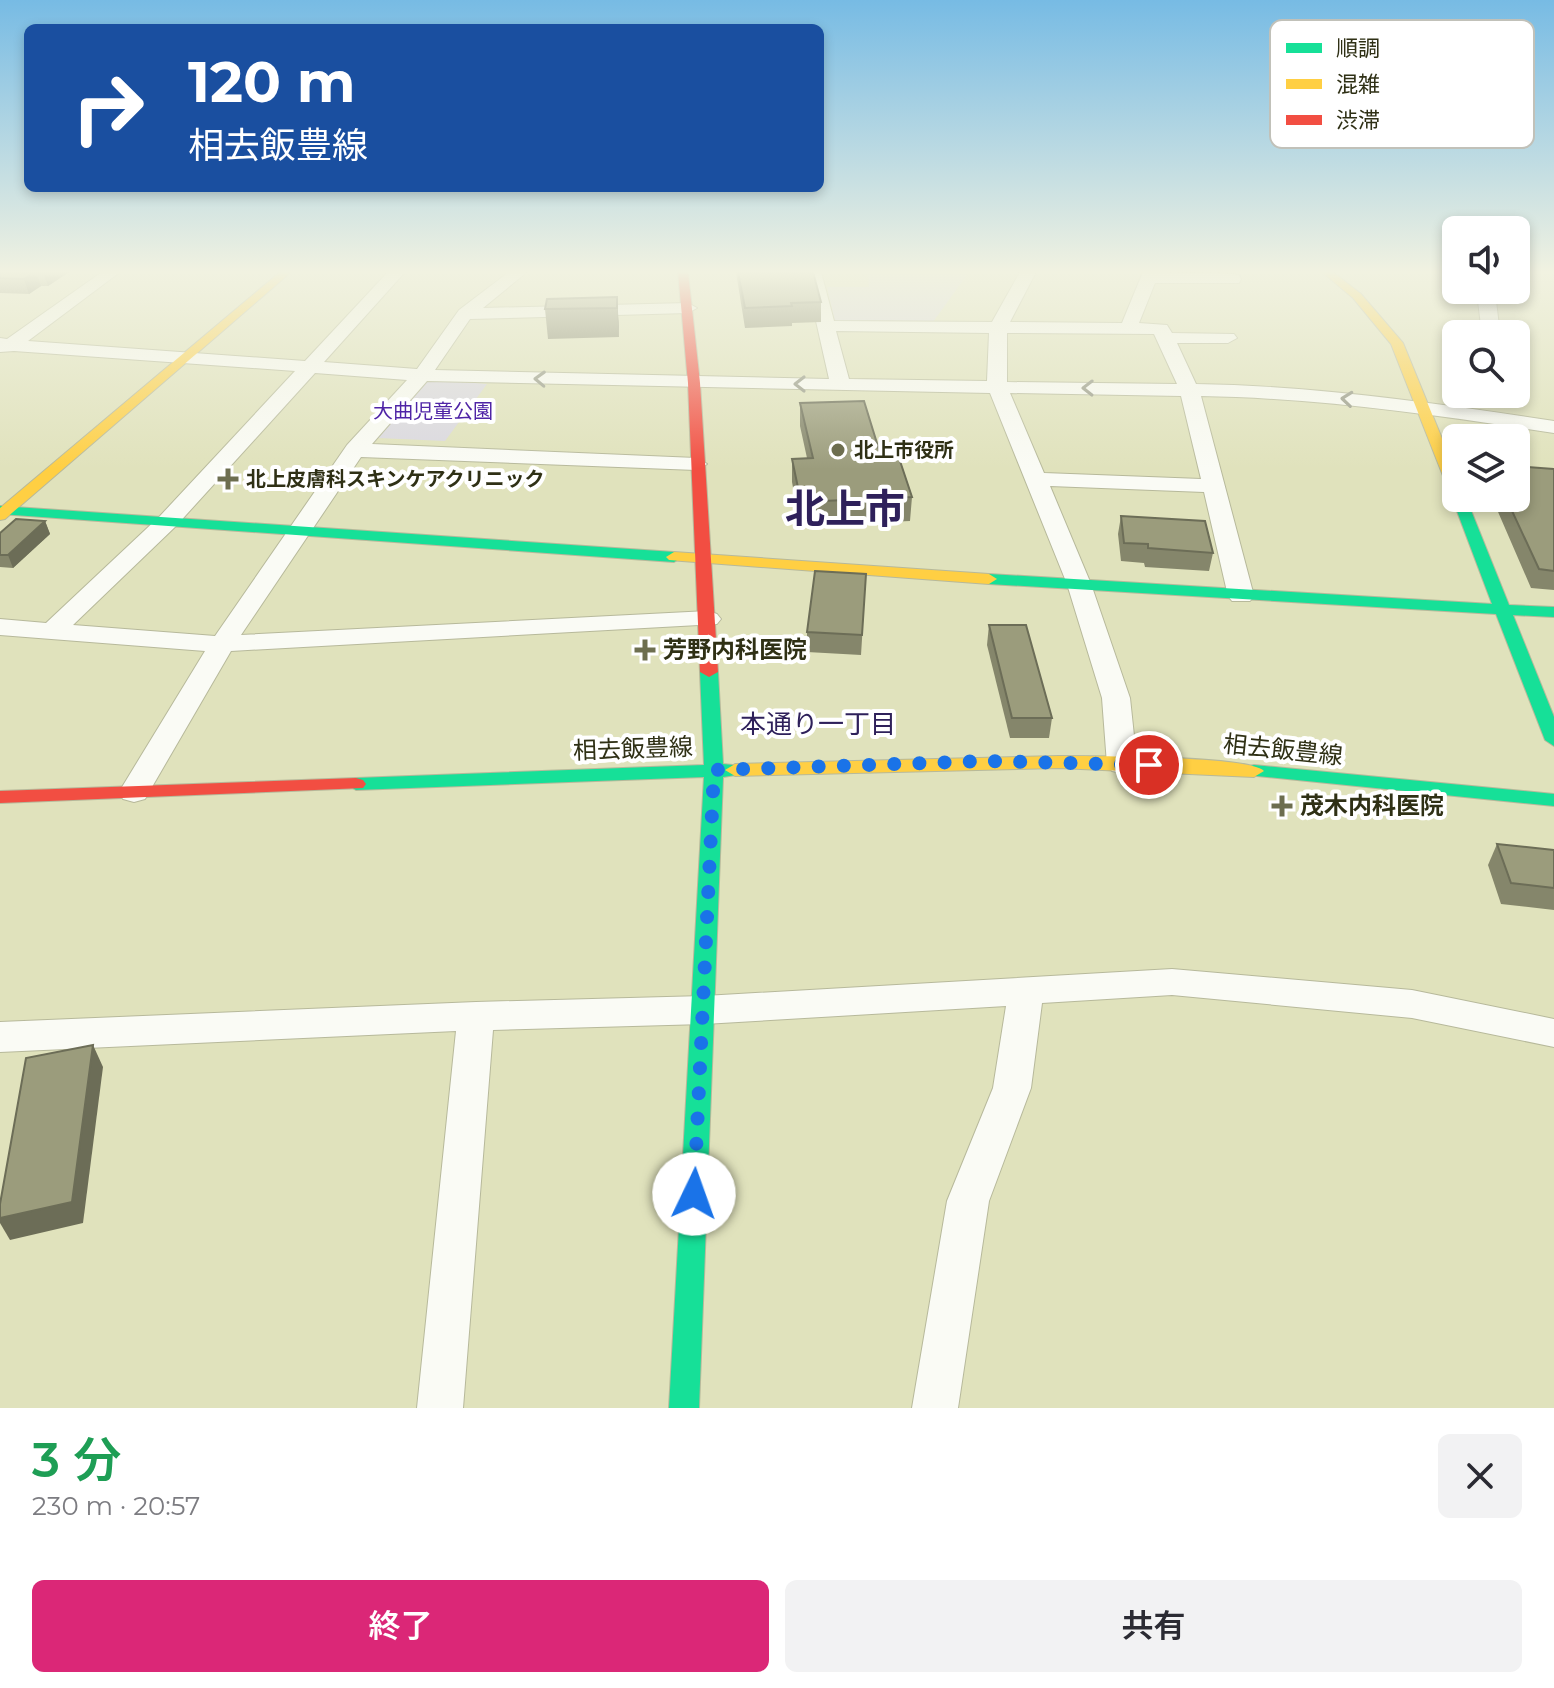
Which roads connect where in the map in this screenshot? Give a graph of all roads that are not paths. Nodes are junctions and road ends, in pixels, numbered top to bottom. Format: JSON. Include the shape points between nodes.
{"nodes":[{"id":1,"x":211,"y":338,"type":"edge"},
{"id":2,"x":339,"y":338,"type":"edge"},
{"id":3,"x":448,"y":338,"type":"edge"},
{"id":4,"x":690,"y":338,"type":"edge"},
{"id":5,"x":829,"y":338,"type":"edge"},
{"id":6,"x":998,"y":338,"type":"edge"},
{"id":7,"x":1165,"y":338,"type":"joint"},
{"id":8,"x":1228,"y":338,"type":"dead end"},
{"id":9,"x":1392,"y":338,"type":"edge"},
{"id":10,"x":4,"y":347,"type":"edge"},
{"id":11,"x":188,"y":358,"type":"junction"},
{"id":12,"x":313,"y":367,"type":"junction"},
{"id":13,"x":422,"y":375,"type":"junction"},
{"id":14,"x":694,"y":383,"type":"junction"},
{"id":15,"x":840,"y":384,"type":"junction"},
{"id":16,"x":997,"y":386,"type":"junction"},
{"id":17,"x":1189,"y":389,"type":"junction"},
{"id":18,"x":1425,"y":407,"type":"junction"},
{"id":19,"x":1491,"y":408,"type":"edge"},
{"id":20,"x":1496,"y":419,"type":"junction"},
{"id":21,"x":1554,"y":427,"type":"edge"},
{"id":22,"x":355,"y":450,"type":"junction"},
{"id":23,"x":1442,"y":453,"type":"edge"},
{"id":24,"x":696,"y":464,"type":"junction"},
{"id":25,"x":1035,"y":479,"type":"junction"},
{"id":26,"x":1214,"y":486,"type":"junction"},
{"id":27,"x":2,"y":512,"type":"edge"},
{"id":28,"x":1464,"y":512,"type":"edge"},
{"id":29,"x":168,"y":521,"type":"junction"},
{"id":30,"x":301,"y":529,"type":"junction"},
{"id":31,"x":702,"y":556,"type":"junction"},
{"id":32,"x":1079,"y":584,"type":"junction"},
{"id":33,"x":1241,"y":596,"type":"junction"},
{"id":34,"x":1499,"y":608,"type":"junction"},
{"id":35,"x":1554,"y":612,"type":"edge"},
{"id":36,"x":708,"y":619,"type":"junction"},
{"id":37,"x":0,"y":627,"type":"edge"},
{"id":38,"x":52,"y":631,"type":"junction"},
{"id":39,"x":222,"y":644,"type":"junction"},
{"id":40,"x":1554,"y":740,"type":"edge"},
{"id":41,"x":1122,"y":764,"type":"junction"},
{"id":42,"x":714,"y":770,"type":"junction"},
{"id":43,"x":134,"y":792,"type":"junction"},
{"id":44,"x":0,"y":797,"type":"edge"},
{"id":45,"x":1554,"y":800,"type":"edge"},
{"id":46,"x":1026,"y":992,"type":"junction"},
{"id":47,"x":704,"y":1010,"type":"junction"},
{"id":48,"x":476,"y":1016,"type":"junction"},
{"id":49,"x":1554,"y":1033,"type":"edge"},
{"id":50,"x":0,"y":1037,"type":"edge"},
{"id":51,"x":440,"y":1408,"type":"edge"},
{"id":52,"x":684,"y":1408,"type":"edge"},
{"id":53,"x":935,"y":1408,"type":"edge"}],
"edges":[{"from":1,"to":11,"type":"street"},
{"from":2,"to":12,"type":"street"},
{"from":3,"to":13,"type":"street"},
{"from":4,"to":14,"type":"street"},
{"from":5,"to":15,"type":"street"},
{"from":6,"to":16,"type":"street"},
{"from":7,"to":8,"type":"street"},
{"from":7,"to":17,"type":"street"},
{"from":9,"to":18,"type":"street"},
{"from":10,"to":11,"type":"street"},
{"from":11,"to":12,"type":"street"},
{"from":11,"to":27,"type":"street"},
{"from":12,"to":13,"type":"street"},
{"from":12,"to":29,"type":"street"},
{"from":14,"to":13,"type":"street","one_way":true},
{"from":13,"to":22,"type":"street"},
{"from":15,"to":14,"type":"street","one_way":true},
{"from":14,"to":24,"type":"street"},
{"from":15,"to":16,"type":"street"},
{"from":17,"to":16,"type":"street","one_way":true},
{"from":16,"to":25,"type":"street"},
{"from":18,"to":17,"type":"street","one_way":true},
{"from":17,"to":26,"type":"street"},
{"from":18,"to":20,"type":"street"},
{"from":18,"to":23,"type":"street"},
{"from":19,"to":20,"type":"street"},
{"from":20,"to":21,"type":"street"},
{"from":22,"to":24,"type":"street"},
{"from":22,"to":30,"type":"street"},
{"from":24,"to":31,"type":"street"},
{"from":25,"to":26,"type":"street"},
{"from":25,"to":32,"type":"street"},
{"from":26,"to":33,"type":"street"},
{"from":27,"to":29,"type":"street"},
{"from":28,"to":34,"type":"street"},
{"from":29,"to":30,"type":"street"},
{"from":29,"to":38,"type":"street"},
{"from":30,"to":31,"type":"street"},
{"from":30,"to":39,"type":"street"},
{"from":31,"to":32,"type":"street"},
{"from":31,"to":36,"type":"street"},
{"from":32,"to":33,"type":"street"},
{"from":32,"to":41,"type":"street","via":[[1116,698]]},
{"from":33,"to":34,"type":"street"},
{"from":34,"to":35,"type":"street"},
{"from":34,"to":40,"type":"street"},
{"from":36,"to":39,"type":"street"},
{"from":36,"to":42,"type":"street"},
{"from":37,"to":38,"type":"street"},
{"from":38,"to":39,"type":"street"},
{"from":39,"to":43,"type":"street"},
{"from":41,"to":42,"type":"street","name":"相去飯豊線","via":[[987,761]]},
{"from":41,"to":45,"type":"street","name":"相去飯豊線","via":[[1203,766]]},
{"from":42,"to":43,"type":"street","name":"相去飯豊線"},
{"from":42,"to":47,"type":"street"},
{"from":43,"to":44,"type":"street","name":"相去飯豊線"},
{"from":46,"to":47,"type":"street"},
{"from":46,"to":49,"type":"street","via":[[1172,982],[1412,1004]]},
{"from":46,"to":53,"type":"street","via":[[1012,1088],[968,1201]]},
{"from":47,"to":48,"type":"street"},
{"from":47,"to":52,"type":"street"},
{"from":48,"to":50,"type":"street"},
{"from":48,"to":51,"type":"street"}]}
